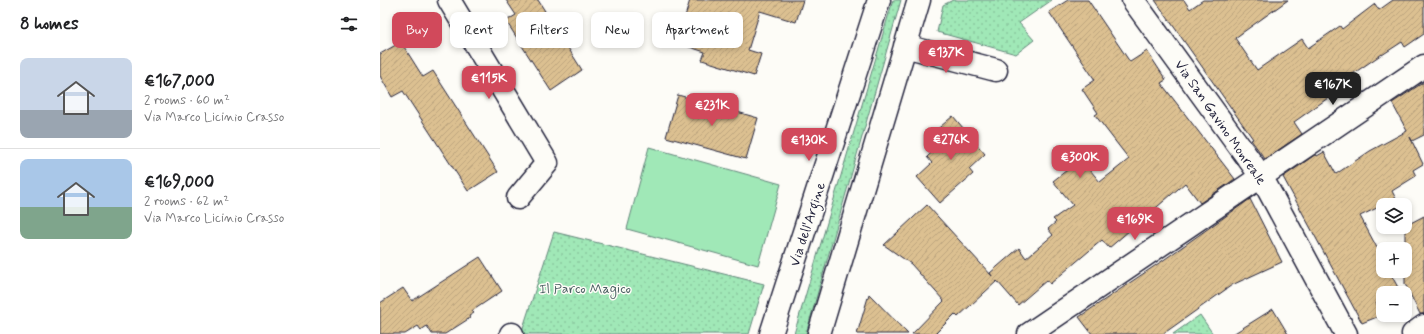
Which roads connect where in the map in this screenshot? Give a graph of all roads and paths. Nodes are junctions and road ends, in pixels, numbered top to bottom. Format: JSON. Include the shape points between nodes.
{"nodes":[{"id":1,"x":449,"y":0,"type":"edge"},
{"id":2,"x":879,"y":0,"type":"edge"},
{"id":3,"x":919,"y":0,"type":"edge"},
{"id":4,"x":1133,"y":0,"type":"edge"},
{"id":5,"x":905,"y":46,"type":"junction"},
{"id":6,"x":1424,"y":66,"type":"edge"},
{"id":7,"x":996,"y":70,"type":"dead end"},
{"id":8,"x":1261,"y":176,"type":"junction"},
{"id":9,"x":518,"y":198,"type":"dead end"},
{"id":10,"x":1424,"y":326,"type":"edge"},
{"id":11,"x":771,"y":334,"type":"edge"},
{"id":12,"x":819,"y":334,"type":"edge"},
{"id":13,"x":1029,"y":334,"type":"edge"},
{"id":14,"x":1346,"y":334,"type":"edge"},
{"id":15,"x":1413,"y":334,"type":"edge"}],
"edges":[{"from":1,"to":9,"type":"street","via":[[547,163]]},
{"from":2,"to":11,"type":"street","name":"Via dell'Argine"},
{"from":3,"to":5,"type":"street"},
{"from":4,"to":8,"type":"street","name":"Via San Gavino Monreale"},
{"from":5,"to":7,"type":"street"},
{"from":5,"to":12,"type":"street"},
{"from":6,"to":8,"type":"street"},
{"from":8,"to":13,"type":"street"},
{"from":8,"to":14,"type":"street","name":"Via San Gavino Monreale"},
{"from":10,"to":15,"type":"street"}]}
